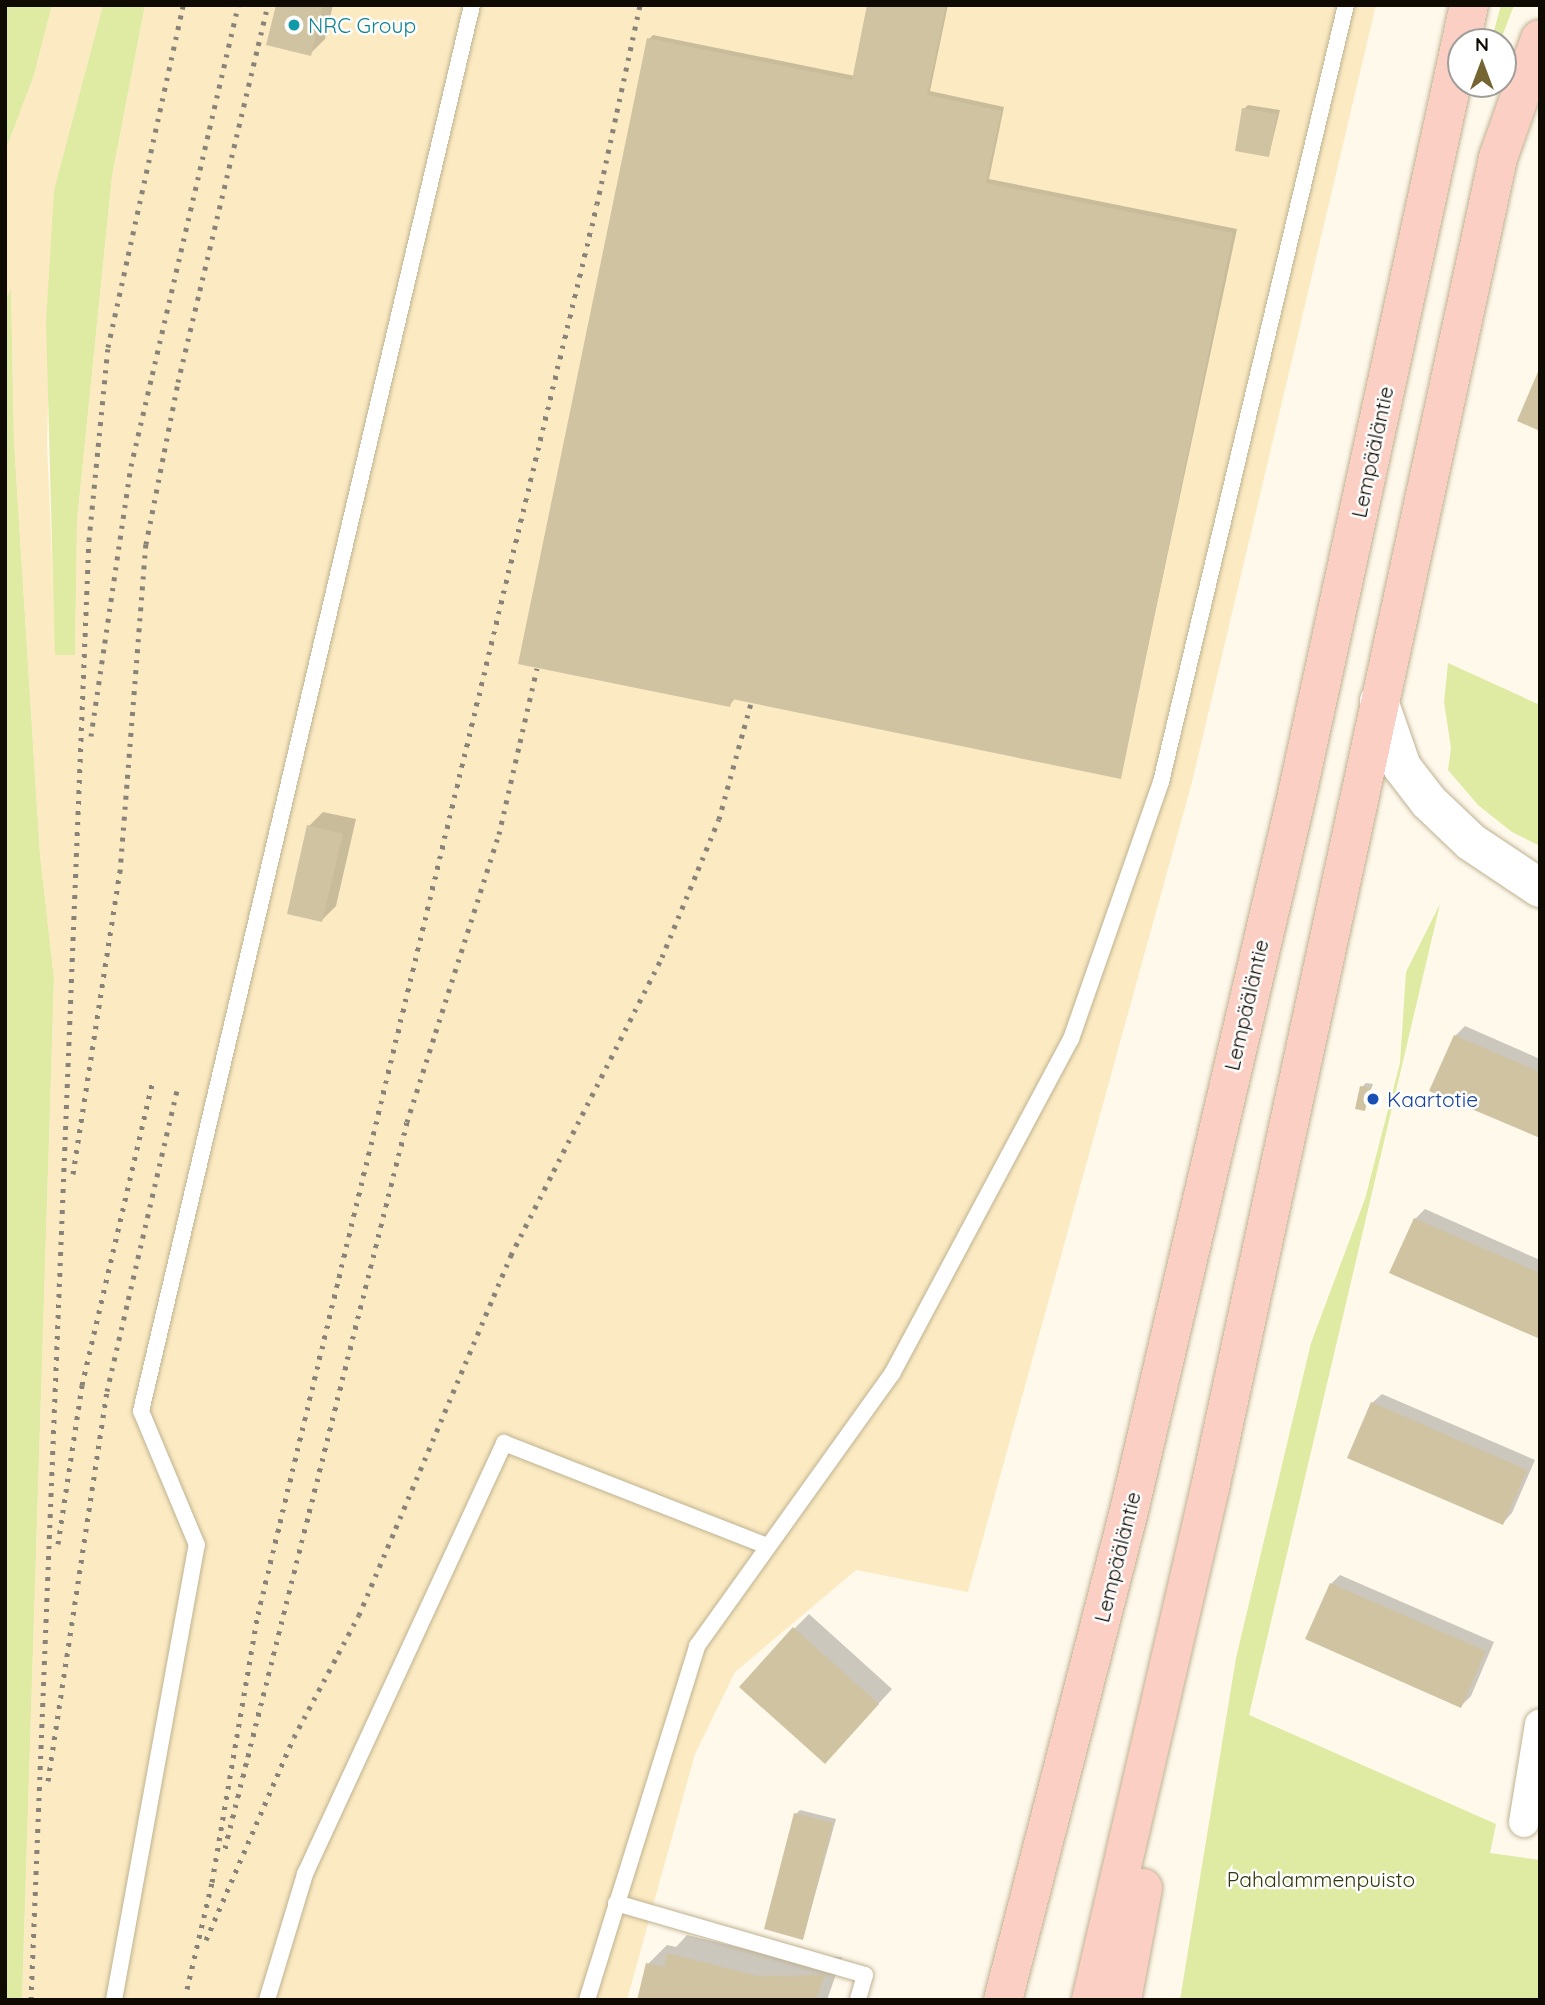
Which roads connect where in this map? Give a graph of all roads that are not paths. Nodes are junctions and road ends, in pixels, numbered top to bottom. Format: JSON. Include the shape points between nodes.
{"nodes":[{"id":1,"x":472,"y":5,"type":"edge"},
{"id":2,"x":1346,"y":5,"type":"edge"},
{"id":3,"x":1469,"y":5,"type":"edge"},
{"id":4,"x":1540,"y":39,"type":"edge"},
{"id":5,"x":1380,"y":701,"type":"junction"},
{"id":6,"x":1540,"y":888,"type":"edge"},
{"id":7,"x":766,"y":1546,"type":"junction"},
{"id":8,"x":1540,"y":1724,"type":"edge"},
{"id":9,"x":1151,"y":1749,"type":"junction"},
{"id":10,"x":1524,"y":1822,"type":"dead end"},
{"id":11,"x":617,"y":1903,"type":"junction"},
{"id":12,"x":114,"y":2000,"type":"edge"},
{"id":13,"x":267,"y":2000,"type":"edge"},
{"id":14,"x":587,"y":2000,"type":"edge"},
{"id":15,"x":858,"y":2000,"type":"edge"},
{"id":16,"x":1003,"y":2000,"type":"edge"},
{"id":17,"x":1091,"y":2000,"type":"edge"},
{"id":18,"x":1122,"y":2000,"type":"edge"}],
"edges":[{"from":1,"to":12,"type":"lane","via":[[141,1411],[197,1545]]},
{"from":2,"to":7,"type":"lane","via":[[1161,782],[1071,1039],[892,1374]]},
{"from":3,"to":16,"type":"highway","name":"Lempääläntie","via":[[1296,799],[1129,1511]]},
{"from":4,"to":5,"type":"highway","via":[[1498,158]]},
{"from":5,"to":6,"type":"main road","via":[[1402,767],[1429,802],[1471,842]]},
{"from":5,"to":9,"type":"highway"},
{"from":7,"to":11,"type":"lane","via":[[697,1646]]},
{"from":7,"to":13,"type":"lane","via":[[505,1443],[305,1874]]},
{"from":8,"to":10,"type":"street"},
{"from":9,"to":17,"type":"highway"},
{"from":9,"to":18,"type":"highway","via":[[1157,1810]]},
{"from":11,"to":14,"type":"lane"},
{"from":11,"to":15,"type":"lane","via":[[865,1975]]}]}
